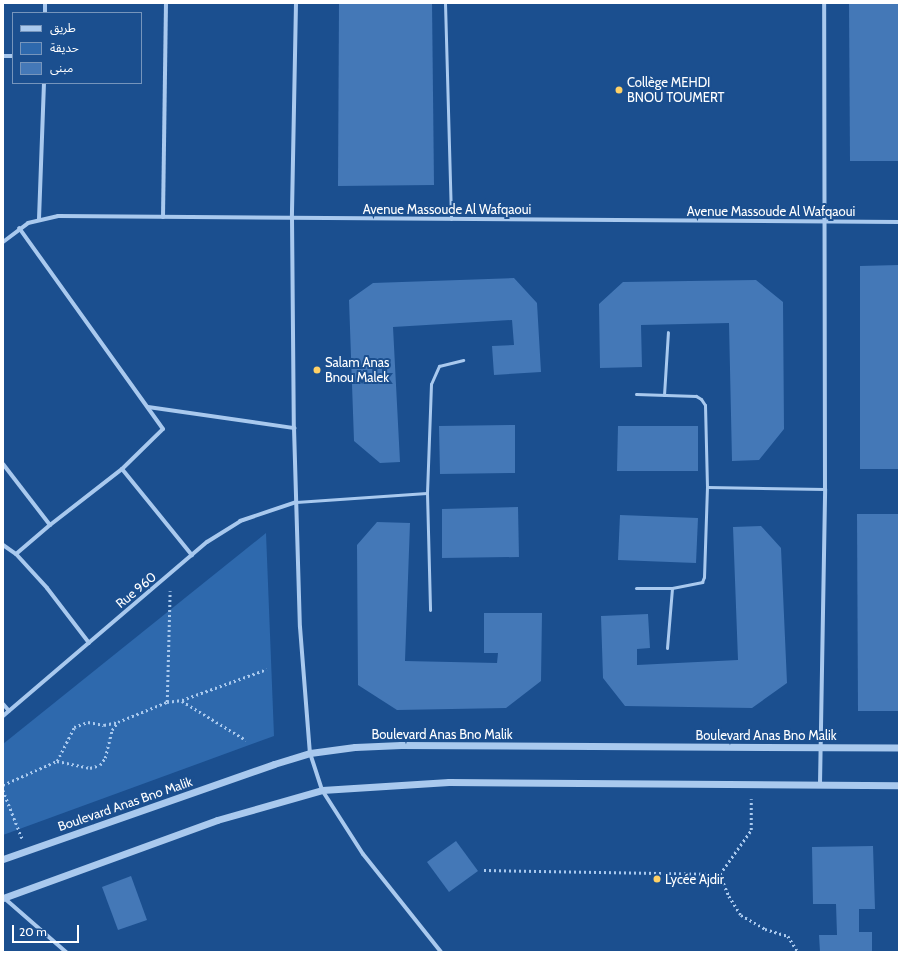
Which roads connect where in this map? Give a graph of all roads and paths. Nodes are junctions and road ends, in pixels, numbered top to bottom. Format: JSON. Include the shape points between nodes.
{"nodes":[{"id":1,"x":166,"y":3,"type":"edge"},
{"id":2,"x":296,"y":3,"type":"edge"},
{"id":3,"x":445,"y":3,"type":"edge"},
{"id":4,"x":824,"y":3,"type":"edge"},
{"id":5,"x":44,"y":84,"type":"edge"},
{"id":6,"x":163,"y":217,"type":"junction"},
{"id":7,"x":292,"y":218,"type":"junction"},
{"id":8,"x":38,"y":219,"type":"junction"},
{"id":9,"x":451,"y":219,"type":"junction"},
{"id":10,"x":826,"y":221,"type":"junction"},
{"id":11,"x":899,"y":222,"type":"edge"},
{"id":12,"x":19,"y":228,"type":"junction"},
{"id":13,"x":3,"y":242,"type":"edge"},
{"id":14,"x":668,"y":332,"type":"dead end"},
{"id":15,"x":464,"y":360,"type":"dead end"},
{"id":16,"x":636,"y":394,"type":"dead end"},
{"id":17,"x":664,"y":395,"type":"junction"},
{"id":18,"x":148,"y":407,"type":"junction"},
{"id":19,"x":294,"y":428,"type":"junction"},
{"id":20,"x":3,"y":464,"type":"edge"},
{"id":21,"x":122,"y":469,"type":"junction"},
{"id":22,"x":707,"y":487,"type":"junction"},
{"id":23,"x":825,"y":489,"type":"junction"},
{"id":24,"x":427,"y":493,"type":"junction"},
{"id":25,"x":296,"y":502,"type":"junction"},
{"id":26,"x":50,"y":525,"type":"junction"},
{"id":27,"x":3,"y":545,"type":"edge"},
{"id":28,"x":16,"y":554,"type":"junction"},
{"id":29,"x":192,"y":555,"type":"junction"},
{"id":30,"x":171,"y":573,"type":"junction"},
{"id":31,"x":636,"y":588,"type":"dead end"},
{"id":32,"x":672,"y":588,"type":"junction"},
{"id":33,"x":430,"y":610,"type":"dead end"},
{"id":34,"x":89,"y":643,"type":"junction"},
{"id":35,"x":667,"y":648,"type":"dead end"},
{"id":36,"x":267,"y":669,"type":"dead end"},
{"id":37,"x":182,"y":700,"type":"junction"},
{"id":38,"x":167,"y":702,"type":"junction"},
{"id":39,"x":3,"y":704,"type":"edge"},
{"id":40,"x":9,"y":711,"type":"junction"},
{"id":41,"x":3,"y":716,"type":"edge"},
{"id":42,"x":118,"y":722,"type":"junction"},
{"id":43,"x":246,"y":740,"type":"dead end"},
{"id":44,"x":822,"y":748,"type":"junction"},
{"id":45,"x":899,"y":748,"type":"edge"},
{"id":46,"x":310,"y":753,"type":"junction"},
{"id":47,"x":57,"y":761,"type":"junction"},
{"id":48,"x":751,"y":783,"type":"junction"},
{"id":49,"x":820,"y":784,"type":"junction"},
{"id":50,"x":899,"y":785,"type":"edge"},
{"id":51,"x":3,"y":786,"type":"edge"},
{"id":52,"x":322,"y":790,"type":"junction"},
{"id":53,"x":3,"y":859,"type":"edge"},
{"id":54,"x":484,"y":870,"type":"dead end"},
{"id":55,"x":720,"y":874,"type":"junction"},
{"id":56,"x":3,"y":897,"type":"edge"},
{"id":57,"x":66,"y":952,"type":"edge"},
{"id":58,"x":440,"y":952,"type":"edge"},
{"id":59,"x":798,"y":952,"type":"edge"}],
"edges":[{"from":1,"to":6,"type":"street"},
{"from":2,"to":7,"type":"street"},
{"from":3,"to":9,"type":"lane"},
{"from":4,"to":10,"type":"street"},
{"from":5,"to":8,"type":"street"},
{"from":6,"to":7,"type":"street","name":"Avenue Massoude Al Wafqaoui"},
{"from":6,"to":8,"type":"street","name":"Avenue Massoude Al Wafqaoui","via":[[58,216]]},
{"from":7,"to":9,"type":"street","name":"Avenue Massoude Al Wafqaoui"},
{"from":7,"to":19,"type":"street"},
{"from":8,"to":12,"type":"street","name":"Avenue Massoude Al Wafqaoui"},
{"from":9,"to":10,"type":"street","name":"Avenue Massoude Al Wafqaoui"},
{"from":10,"to":11,"type":"street","name":"Avenue Massoude Al Wafqaoui"},
{"from":10,"to":23,"type":"street"},
{"from":12,"to":13,"type":"street","name":"Avenue Massoude Al Wafqaoui"},
{"from":12,"to":18,"type":"street"},
{"from":14,"to":17,"type":"lane"},
{"from":15,"to":24,"type":"lane","via":[[439,366],[433,378]]},
{"from":16,"to":17,"type":"lane"},
{"from":17,"to":22,"type":"lane","via":[[696,396],[705,405]]},
{"from":18,"to":19,"type":"street"},
{"from":18,"to":21,"type":"street","via":[[162,426],[162,432]]},
{"from":19,"to":25,"type":"street"},
{"from":20,"to":26,"type":"street"},
{"from":21,"to":26,"type":"street"},
{"from":21,"to":29,"type":"street"},
{"from":22,"to":23,"type":"lane"},
{"from":22,"to":32,"type":"lane","via":[[704,577],[698,584]]},
{"from":23,"to":44,"type":"street"},
{"from":24,"to":25,"type":"lane"},
{"from":24,"to":33,"type":"lane"},
{"from":25,"to":29,"type":"street","name":"Rue 960","via":[[240,521]]},
{"from":25,"to":46,"type":"street","via":[[300,627]]},
{"from":26,"to":28,"type":"street"},
{"from":27,"to":28,"type":"street"},
{"from":28,"to":34,"type":"street","via":[[63,607]]},
{"from":29,"to":30,"type":"street","name":"Rue 960"},
{"from":30,"to":34,"type":"street","name":"Rue 960"},
{"from":30,"to":38,"type":"path"},
{"from":31,"to":32,"type":"lane"},
{"from":32,"to":35,"type":"lane"},
{"from":34,"to":40,"type":"street","name":"Rue 960"},
{"from":36,"to":37,"type":"path"},
{"from":37,"to":38,"type":"path"},
{"from":37,"to":43,"type":"path"},
{"from":38,"to":42,"type":"path"},
{"from":39,"to":40,"type":"street"},
{"from":40,"to":41,"type":"street","name":"Rue 960"},
{"from":42,"to":47,"type":"path","via":[[104,725],[88,722],[74,727]]},
{"from":42,"to":47,"type":"path","via":[[112,730],[105,758],[100,765],[90,768]]},
{"from":44,"to":45,"type":"street","name":"Boulevard Anas Bno Malik"},
{"from":44,"to":46,"type":"street","name":"Boulevard Anas Bno Malik","via":[[401,744]]},
{"from":44,"to":49,"type":"street"},
{"from":46,"to":52,"type":"street"},
{"from":46,"to":53,"type":"street","name":"Boulevard Anas Bno Malik"},
{"from":47,"to":51,"type":"path"},
{"from":48,"to":49,"type":"street"},
{"from":48,"to":52,"type":"street","via":[[449,782]]},
{"from":48,"to":55,"type":"path","via":[[751,830]]},
{"from":49,"to":50,"type":"street"},
{"from":52,"to":56,"type":"street","via":[[252,808]]},
{"from":52,"to":58,"type":"street","via":[[363,854]]},
{"from":54,"to":55,"type":"path"},
{"from":55,"to":59,"type":"path","via":[[729,896],[741,915],[765,929],[788,936]]},
{"from":56,"to":57,"type":"street"}]}
